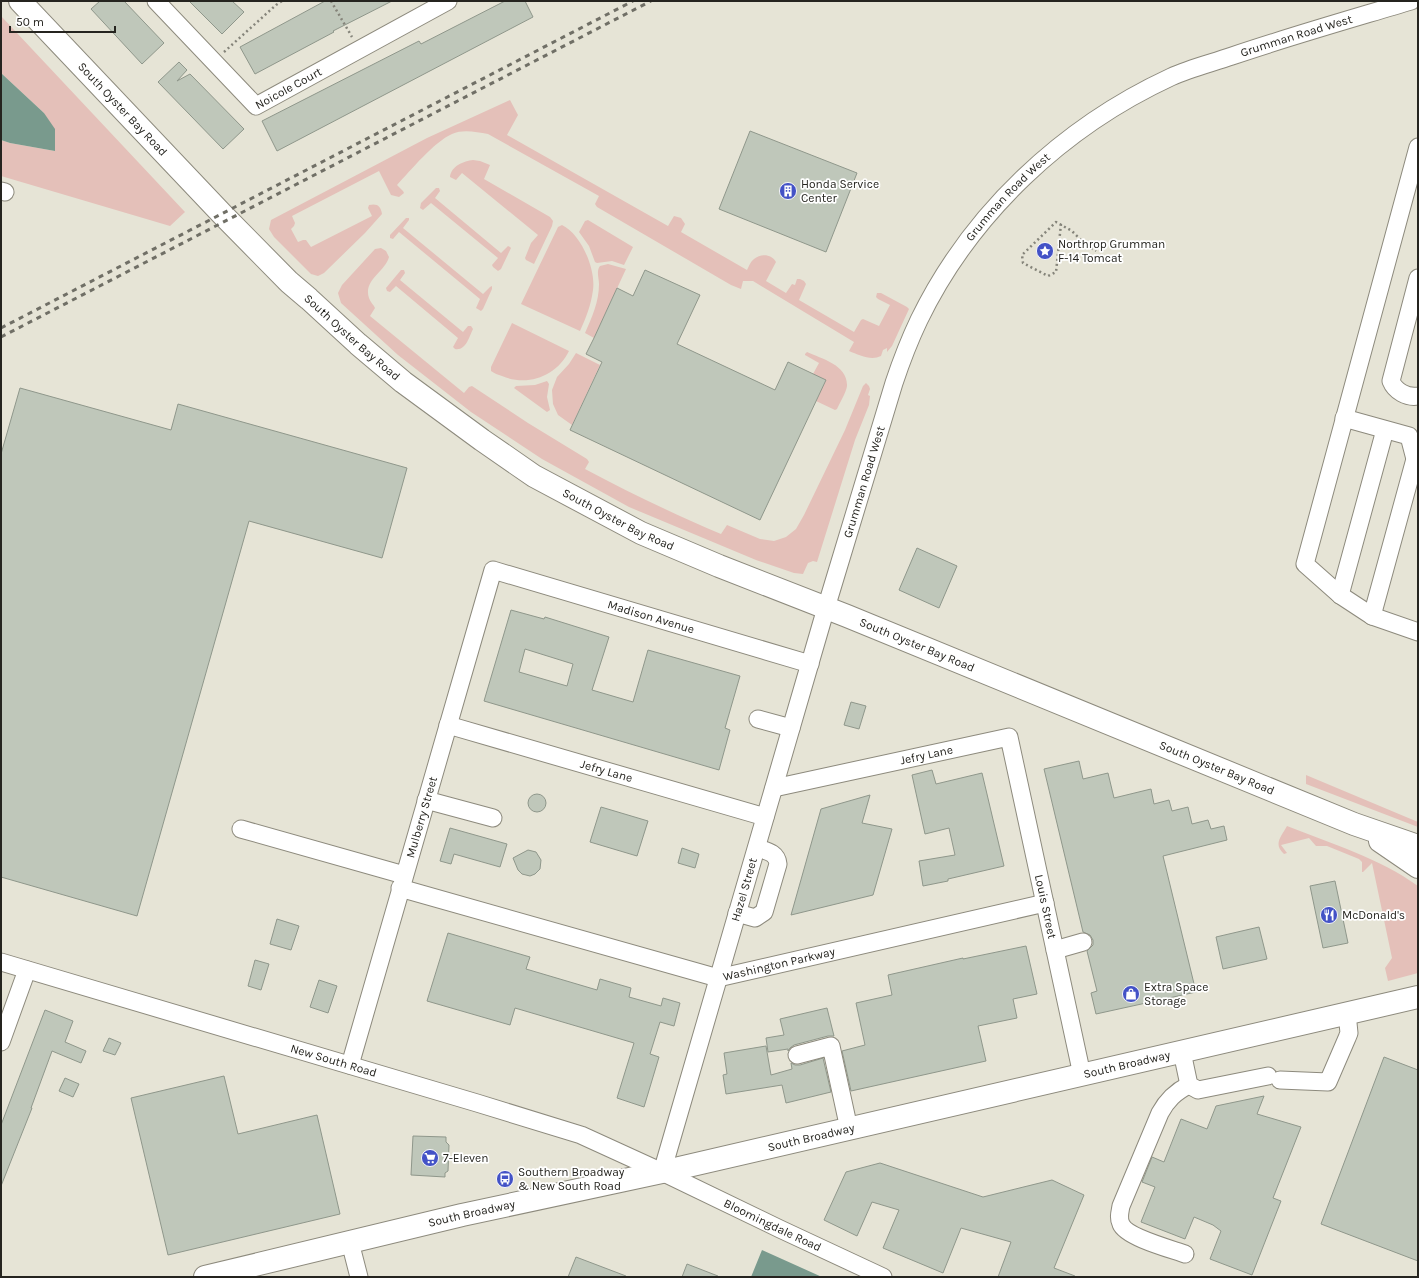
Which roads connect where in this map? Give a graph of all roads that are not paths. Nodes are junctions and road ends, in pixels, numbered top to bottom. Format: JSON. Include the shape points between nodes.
{"nodes":[{"id":1,"x":20,"y":1,"type":"edge"},
{"id":2,"x":156,"y":1,"type":"edge"},
{"id":3,"x":448,"y":1,"type":"edge"},
{"id":4,"x":1411,"y":1,"type":"edge"},
{"id":5,"x":1418,"y":147,"type":"edge"},
{"id":6,"x":1414,"y":182,"type":"edge"},
{"id":7,"x":1418,"y":278,"type":"edge"},
{"id":8,"x":1418,"y":396,"type":"edge"},
{"id":9,"x":1344,"y":418,"type":"junction"},
{"id":10,"x":1385,"y":430,"type":"junction"},
{"id":11,"x":1417,"y":460,"type":"edge"},
{"id":12,"x":493,"y":570,"type":"joint"},
{"id":13,"x":1340,"y":595,"type":"junction"},
{"id":14,"x":826,"y":608,"type":"junction"},
{"id":15,"x":1372,"y":616,"type":"junction"},
{"id":16,"x":1418,"y":632,"type":"edge"},
{"id":17,"x":810,"y":664,"type":"junction"},
{"id":18,"x":758,"y":719,"type":"dead end"},
{"id":19,"x":448,"y":725,"type":"junction"},
{"id":20,"x":792,"y":728,"type":"junction"},
{"id":21,"x":1009,"y":737,"type":"joint"},
{"id":22,"x":774,"y":788,"type":"junction"},
{"id":23,"x":426,"y":800,"type":"junction"},
{"id":24,"x":765,"y":817,"type":"junction"},
{"id":25,"x":493,"y":818,"type":"dead end"},
{"id":26,"x":1354,"y":824,"type":"junction"},
{"id":27,"x":241,"y":829,"type":"dead end"},
{"id":28,"x":1418,"y":846,"type":"edge"},
{"id":29,"x":757,"y":848,"type":"junction"},
{"id":30,"x":1418,"y":867,"type":"edge"},
{"id":31,"x":749,"y":874,"type":"junction"},
{"id":32,"x":402,"y":881,"type":"junction"},
{"id":33,"x":773,"y":881,"type":"junction"},
{"id":34,"x":1045,"y":903,"type":"junction"},
{"id":35,"x":737,"y":913,"type":"junction"},
{"id":36,"x":1083,"y":942,"type":"dead end"},
{"id":37,"x":1055,"y":950,"type":"junction"},
{"id":38,"x":1,"y":962,"type":"edge"},
{"id":39,"x":27,"y":970,"type":"junction"},
{"id":40,"x":718,"y":978,"type":"junction"},
{"id":41,"x":1418,"y":996,"type":"edge"},
{"id":42,"x":1347,"y":1013,"type":"junction"},
{"id":43,"x":1,"y":1042,"type":"edge"},
{"id":44,"x":1182,"y":1052,"type":"junction"},
{"id":45,"x":797,"y":1055,"type":"dead end"},
{"id":46,"x":350,"y":1065,"type":"junction"},
{"id":47,"x":1082,"y":1075,"type":"junction"},
{"id":48,"x":1189,"y":1085,"type":"junction"},
{"id":49,"x":849,"y":1129,"type":"junction"},
{"id":50,"x":662,"y":1172,"type":"junction"},
{"id":51,"x":350,"y":1242,"type":"junction"},
{"id":52,"x":1185,"y":1254,"type":"dead end"},
{"id":53,"x":204,"y":1277,"type":"edge"},
{"id":54,"x":359,"y":1277,"type":"edge"},
{"id":55,"x":883,"y":1277,"type":"edge"}],
"edges":[{"from":1,"to":14,"type":"main road","name":"South Oyster Bay Road","via":[[289,282],[403,382],[528,471],[593,508],[641,533]]},
{"from":2,"to":3,"type":"street","name":"Noicole Court","via":[[256,106]]},
{"from":4,"to":14,"type":"street","name":"Grumman Road West","via":[[1279,40],[1172,77],[1111,109],[1065,140],[1022,178],[975,231],[939,283],[906,349]]},
{"from":5,"to":6,"type":"street"},
{"from":6,"to":9,"type":"street"},
{"from":7,"to":8,"type":"street","via":[[1391,381],[1398,391]]},
{"from":9,"to":10,"type":"street"},
{"from":9,"to":13,"type":"street","via":[[1305,564]]},
{"from":10,"to":11,"type":"street","via":[[1409,436]]},
{"from":10,"to":13,"type":"street"},
{"from":11,"to":15,"type":"street"},
{"from":12,"to":17,"type":"street","name":"Madison Avenue"},
{"from":12,"to":19,"type":"street","name":"Mulberry Street"},
{"from":13,"to":15,"type":"street"},
{"from":14,"to":17,"type":"street","name":"Hazel Street"},
{"from":14,"to":26,"type":"main road","name":"South Oyster Bay Road"},
{"from":15,"to":16,"type":"street"},
{"from":17,"to":20,"type":"street","name":"Hazel Street"},
{"from":18,"to":20,"type":"street"},
{"from":19,"to":23,"type":"street","name":"Mulberry Street"},
{"from":19,"to":24,"type":"street","name":"Jefry Lane"},
{"from":20,"to":22,"type":"street","name":"Hazel Street"},
{"from":21,"to":22,"type":"street","name":"Jefry Lane"},
{"from":21,"to":34,"type":"street","name":"Louis Street"},
{"from":22,"to":24,"type":"street","name":"Hazel Street"},
{"from":23,"to":25,"type":"street"},
{"from":23,"to":32,"type":"street","name":"Mulberry Street"},
{"from":24,"to":29,"type":"street","name":"Hazel Street"},
{"from":26,"to":28,"type":"main road","name":"South Oyster Bay Road"},
{"from":26,"to":30,"type":"main road","name":"South Oyster Bay Road"},
{"from":27,"to":32,"type":"street","name":"Washington Parkway"},
{"from":29,"to":31,"type":"street","name":"Hazel Street"},
{"from":29,"to":33,"type":"street","via":[[774,853],[778,859]]},
{"from":31,"to":33,"type":"street"},
{"from":31,"to":35,"type":"street","name":"Hazel Street"},
{"from":32,"to":40,"type":"street","name":"Washington Parkway"},
{"from":32,"to":46,"type":"street","name":"Mulberry Street"},
{"from":33,"to":35,"type":"street","via":[[764,912],[755,918]]},
{"from":34,"to":37,"type":"street","name":"Louis Street"},
{"from":34,"to":40,"type":"street","name":"Washington Parkway"},
{"from":35,"to":40,"type":"street","name":"Hazel Street"},
{"from":36,"to":37,"type":"street"},
{"from":37,"to":47,"type":"street","name":"Louis Street"},
{"from":38,"to":39,"type":"street","name":"New South Road"},
{"from":39,"to":43,"type":"street"},
{"from":39,"to":46,"type":"street","name":"New South Road"},
{"from":40,"to":50,"type":"street","name":"Hazel Street"},
{"from":41,"to":42,"type":"main road","name":"South Broadway"},
{"from":42,"to":44,"type":"main road","name":"South Broadway"},
{"from":42,"to":48,"type":"street","via":[[1349,1033],[1328,1082],[1274,1078],[1198,1090]]},
{"from":44,"to":47,"type":"main road","name":"South Broadway"},
{"from":44,"to":48,"type":"street"},
{"from":45,"to":49,"type":"street","via":[[831,1046]]},
{"from":46,"to":50,"type":"street","name":"New South Road","via":[[581,1135]]},
{"from":47,"to":49,"type":"main road","name":"South Broadway"},
{"from":48,"to":52,"type":"street","via":[[1173,1095],[1160,1113],[1121,1206],[1119,1217],[1121,1225],[1131,1234]]},
{"from":49,"to":50,"type":"main road","name":"South Broadway"},
{"from":50,"to":51,"type":"main road","name":"South Broadway"},
{"from":50,"to":55,"type":"street","name":"Bloomingdale Road"},
{"from":51,"to":53,"type":"main road","name":"South Broadway"},
{"from":51,"to":54,"type":"street"}]}
